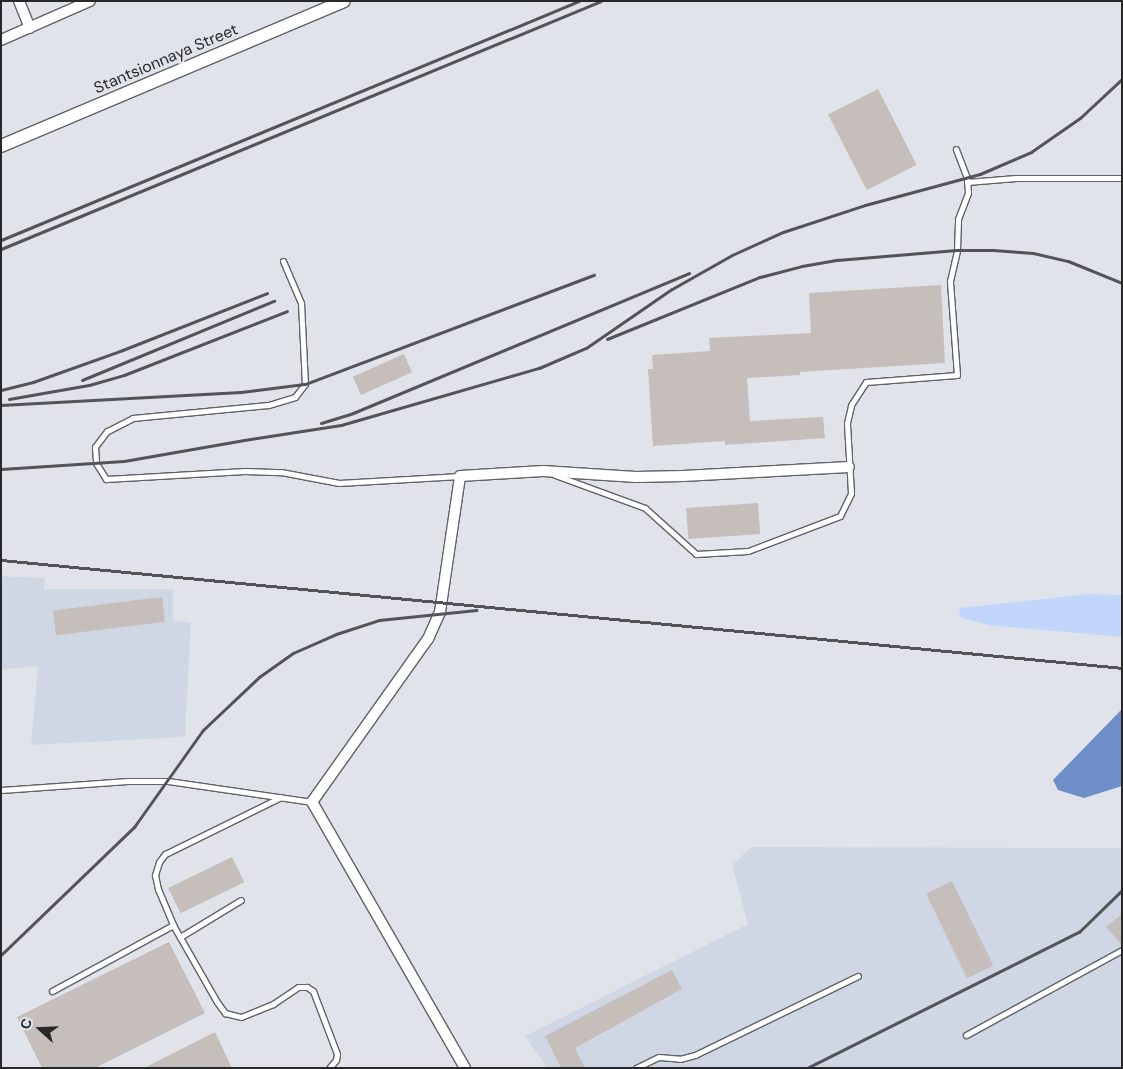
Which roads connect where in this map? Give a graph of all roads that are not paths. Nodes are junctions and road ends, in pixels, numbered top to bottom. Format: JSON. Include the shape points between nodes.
{"nodes":[{"id":1,"x":19,"y":1,"type":"edge"},
{"id":2,"x":90,"y":1,"type":"edge"},
{"id":3,"x":344,"y":1,"type":"edge"},
{"id":4,"x":30,"y":28,"type":"junction"},
{"id":5,"x":1,"y":40,"type":"edge"},
{"id":6,"x":1,"y":146,"type":"edge"},
{"id":7,"x":956,"y":149,"type":"dead end"},
{"id":8,"x":1122,"y":178,"type":"edge"},
{"id":9,"x":967,"y":182,"type":"junction"},
{"id":10,"x":283,"y":262,"type":"dead end"},
{"id":11,"x":849,"y":468,"type":"junction"},
{"id":12,"x":543,"y":471,"type":"junction"},
{"id":13,"x":460,"y":476,"type":"junction"},
{"id":14,"x":1,"y":790,"type":"edge"},
{"id":15,"x":281,"y":797,"type":"junction"},
{"id":16,"x":312,"y":802,"type":"junction"},
{"id":17,"x":241,"y":900,"type":"dead end"},
{"id":18,"x":173,"y":925,"type":"junction"},
{"id":19,"x":180,"y":937,"type":"junction"},
{"id":20,"x":1122,"y":950,"type":"edge"},
{"id":21,"x":858,"y":976,"type":"dead end"},
{"id":22,"x":52,"y":991,"type":"dead end"},
{"id":23,"x":966,"y":1035,"type":"dead end"},
{"id":24,"x":329,"y":1068,"type":"edge"},
{"id":25,"x":465,"y":1068,"type":"edge"},
{"id":26,"x":636,"y":1068,"type":"edge"}],
"edges":[{"from":1,"to":4,"type":"street"},
{"from":2,"to":4,"type":"street"},
{"from":3,"to":6,"type":"street","name":"Stantsionnaya Street"},
{"from":4,"to":5,"type":"street"},
{"from":7,"to":9,"type":"lane"},
{"from":8,"to":9,"type":"lane","via":[[1016,178]]},
{"from":9,"to":11,"type":"lane","via":[[968,193],[958,219],[950,282],[957,375],[866,382],[851,405],[847,423]]},
{"from":10,"to":13,"type":"lane","via":[[301,303],[305,384],[295,397],[268,405],[133,418],[107,431],[95,447],[96,463],[106,479],[245,471],[282,472],[339,483]]},
{"from":11,"to":12,"type":"street","via":[[636,477]]},
{"from":11,"to":12,"type":"lane","via":[[851,493],[840,516],[748,551],[696,554],[645,508]]},
{"from":12,"to":13,"type":"street"},
{"from":13,"to":16,"type":"street","via":[[440,612],[428,640]]},
{"from":14,"to":15,"type":"lane","via":[[168,781]]},
{"from":15,"to":16,"type":"lane"},
{"from":15,"to":18,"type":"lane","via":[[165,854],[155,874]]},
{"from":16,"to":25,"type":"street"},
{"from":17,"to":19,"type":"lane"},
{"from":18,"to":19,"type":"lane"},
{"from":18,"to":22,"type":"lane"},
{"from":19,"to":24,"type":"lane","via":[[217,1002],[225,1013],[233,1017],[273,1004],[298,987],[313,991],[337,1054]]},
{"from":20,"to":23,"type":"lane"},
{"from":21,"to":26,"type":"lane","via":[[695,1055],[680,1059],[659,1057]]}]}
